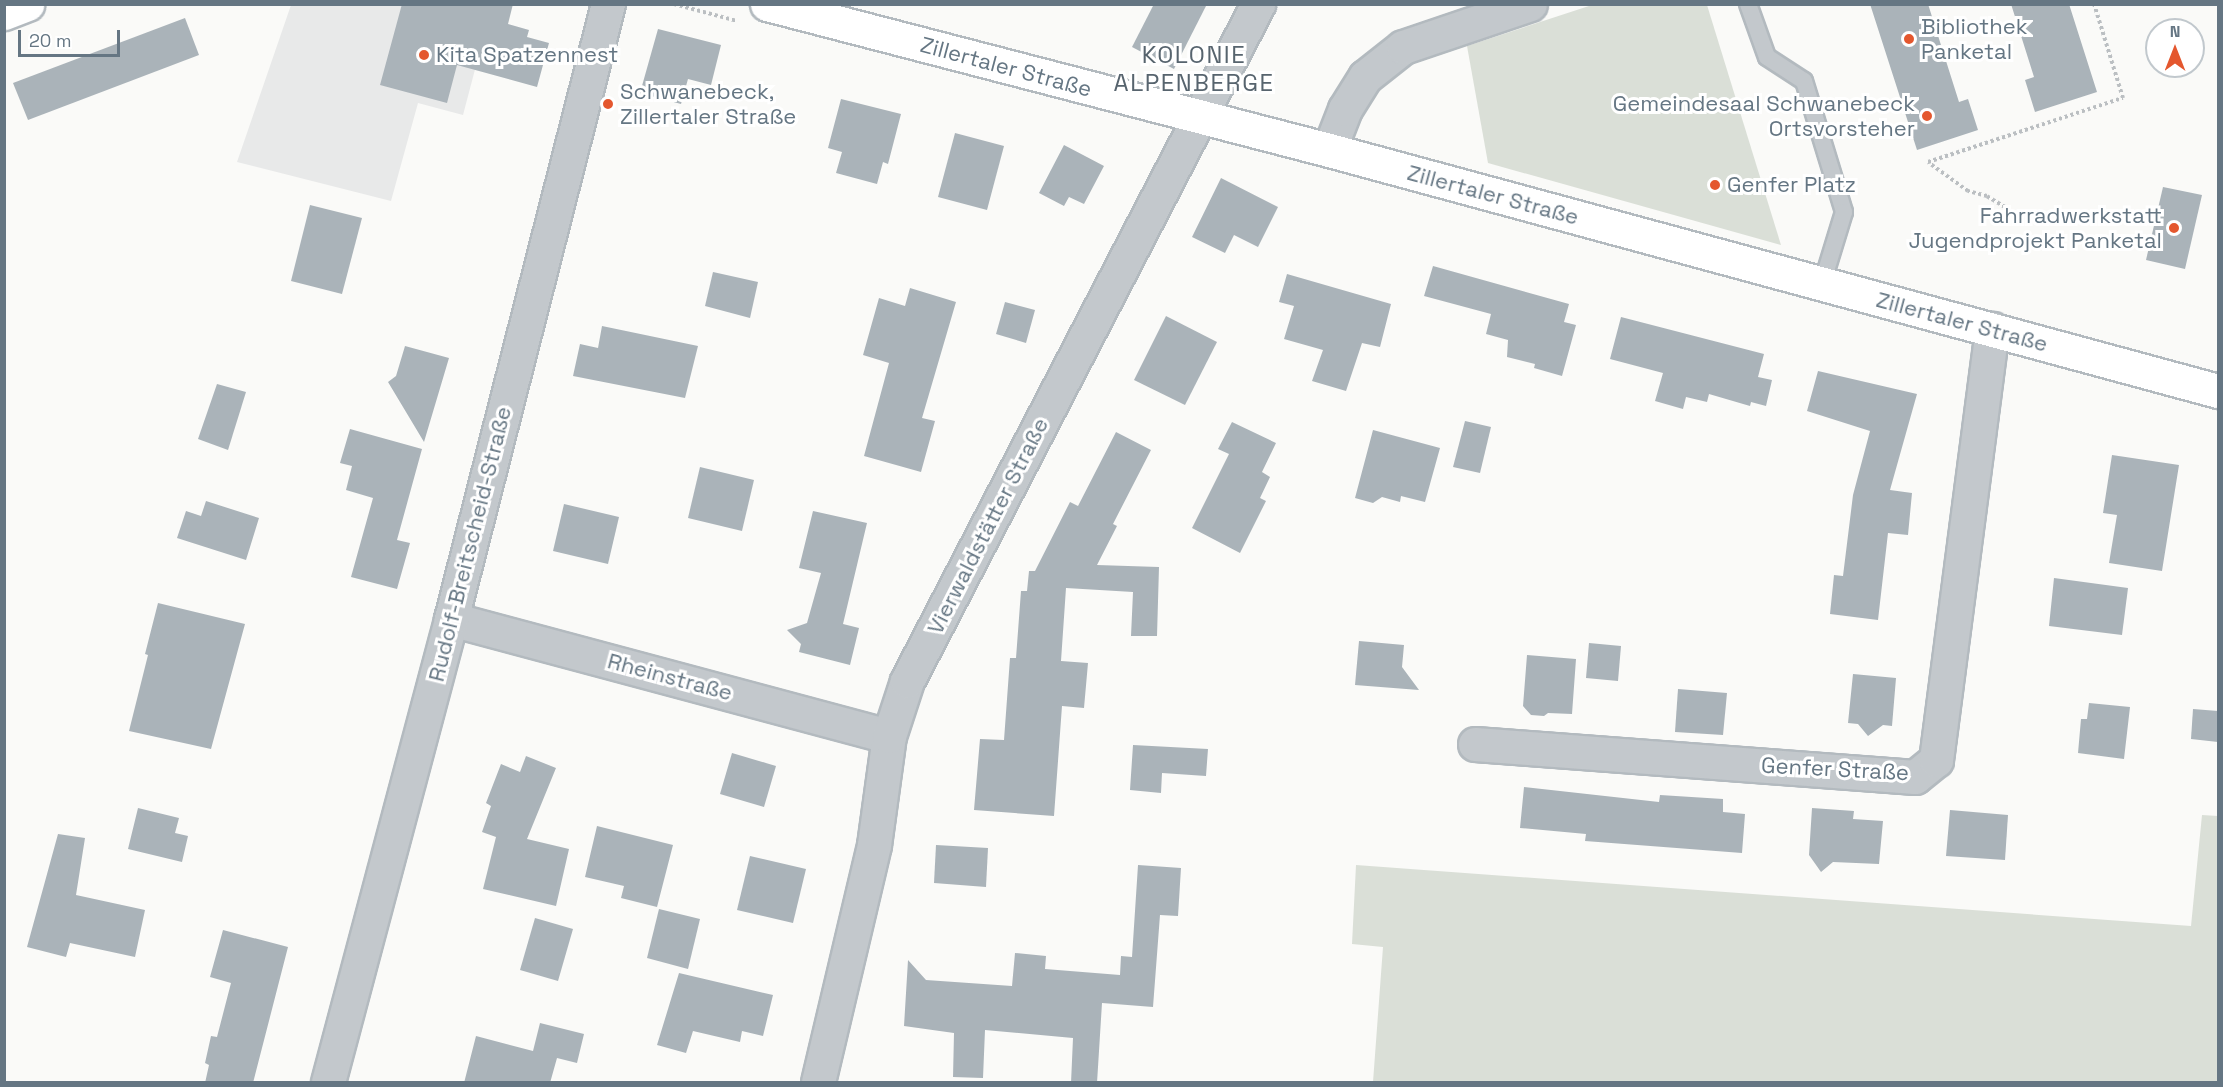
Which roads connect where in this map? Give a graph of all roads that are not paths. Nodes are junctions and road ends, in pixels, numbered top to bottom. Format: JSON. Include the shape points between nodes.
{"nodes":[{"id":1,"x":27,"y":4,"type":"edge"},
{"id":2,"x":608,"y":4,"type":"edge"},
{"id":3,"x":767,"y":4,"type":"edge"},
{"id":4,"x":1258,"y":4,"type":"edge"},
{"id":5,"x":1530,"y":4,"type":"edge"},
{"id":6,"x":1748,"y":4,"type":"edge"},
{"id":7,"x":4,"y":13,"type":"edge"},
{"id":8,"x":1199,"y":118,"type":"junction"},
{"id":9,"x":1329,"y":150,"type":"junction"},
{"id":10,"x":1822,"y":284,"type":"junction"},
{"id":11,"x":1992,"y":329,"type":"junction"},
{"id":12,"x":2218,"y":391,"type":"edge"},
{"id":13,"x":451,"y":619,"type":"junction"},
{"id":14,"x":889,"y":736,"type":"junction"},
{"id":15,"x":1475,"y":744,"type":"dead end"},
{"id":16,"x":328,"y":1083,"type":"edge"},
{"id":17,"x":818,"y":1083,"type":"edge"}],
"edges":[{"from":1,"to":7,"type":"street"},
{"from":2,"to":13,"type":"street","name":"Rudolf-Breitscheid-Straße"},
{"from":3,"to":8,"type":"street","name":"Zillertaler Straße"},
{"from":4,"to":8,"type":"street","name":"Vierwaldstätter Straße"},
{"from":5,"to":9,"type":"street","via":[[1403,47],[1365,78],[1335,131]]},
{"from":6,"to":10,"type":"lane","via":[[1767,57],[1804,81],[1844,212]]},
{"from":8,"to":9,"type":"street","name":"Zillertaler Straße"},
{"from":8,"to":14,"type":"street","name":"Vierwaldstätter Straße","via":[[907,681]]},
{"from":9,"to":10,"type":"street","name":"Zillertaler Straße"},
{"from":10,"to":11,"type":"street","name":"Zillertaler Straße"},
{"from":11,"to":12,"type":"street","name":"Zillertaler Straße"},
{"from":11,"to":15,"type":"street","name":"Genfer Straße","via":[[1936,760],[1915,777]]},
{"from":13,"to":14,"type":"street","name":"Rheinstraße"},
{"from":13,"to":16,"type":"street","name":"Rudolf-Breitscheid-Straße"},
{"from":14,"to":17,"type":"street","name":"Vierwaldstätter Straße","via":[[874,845]]}]}
